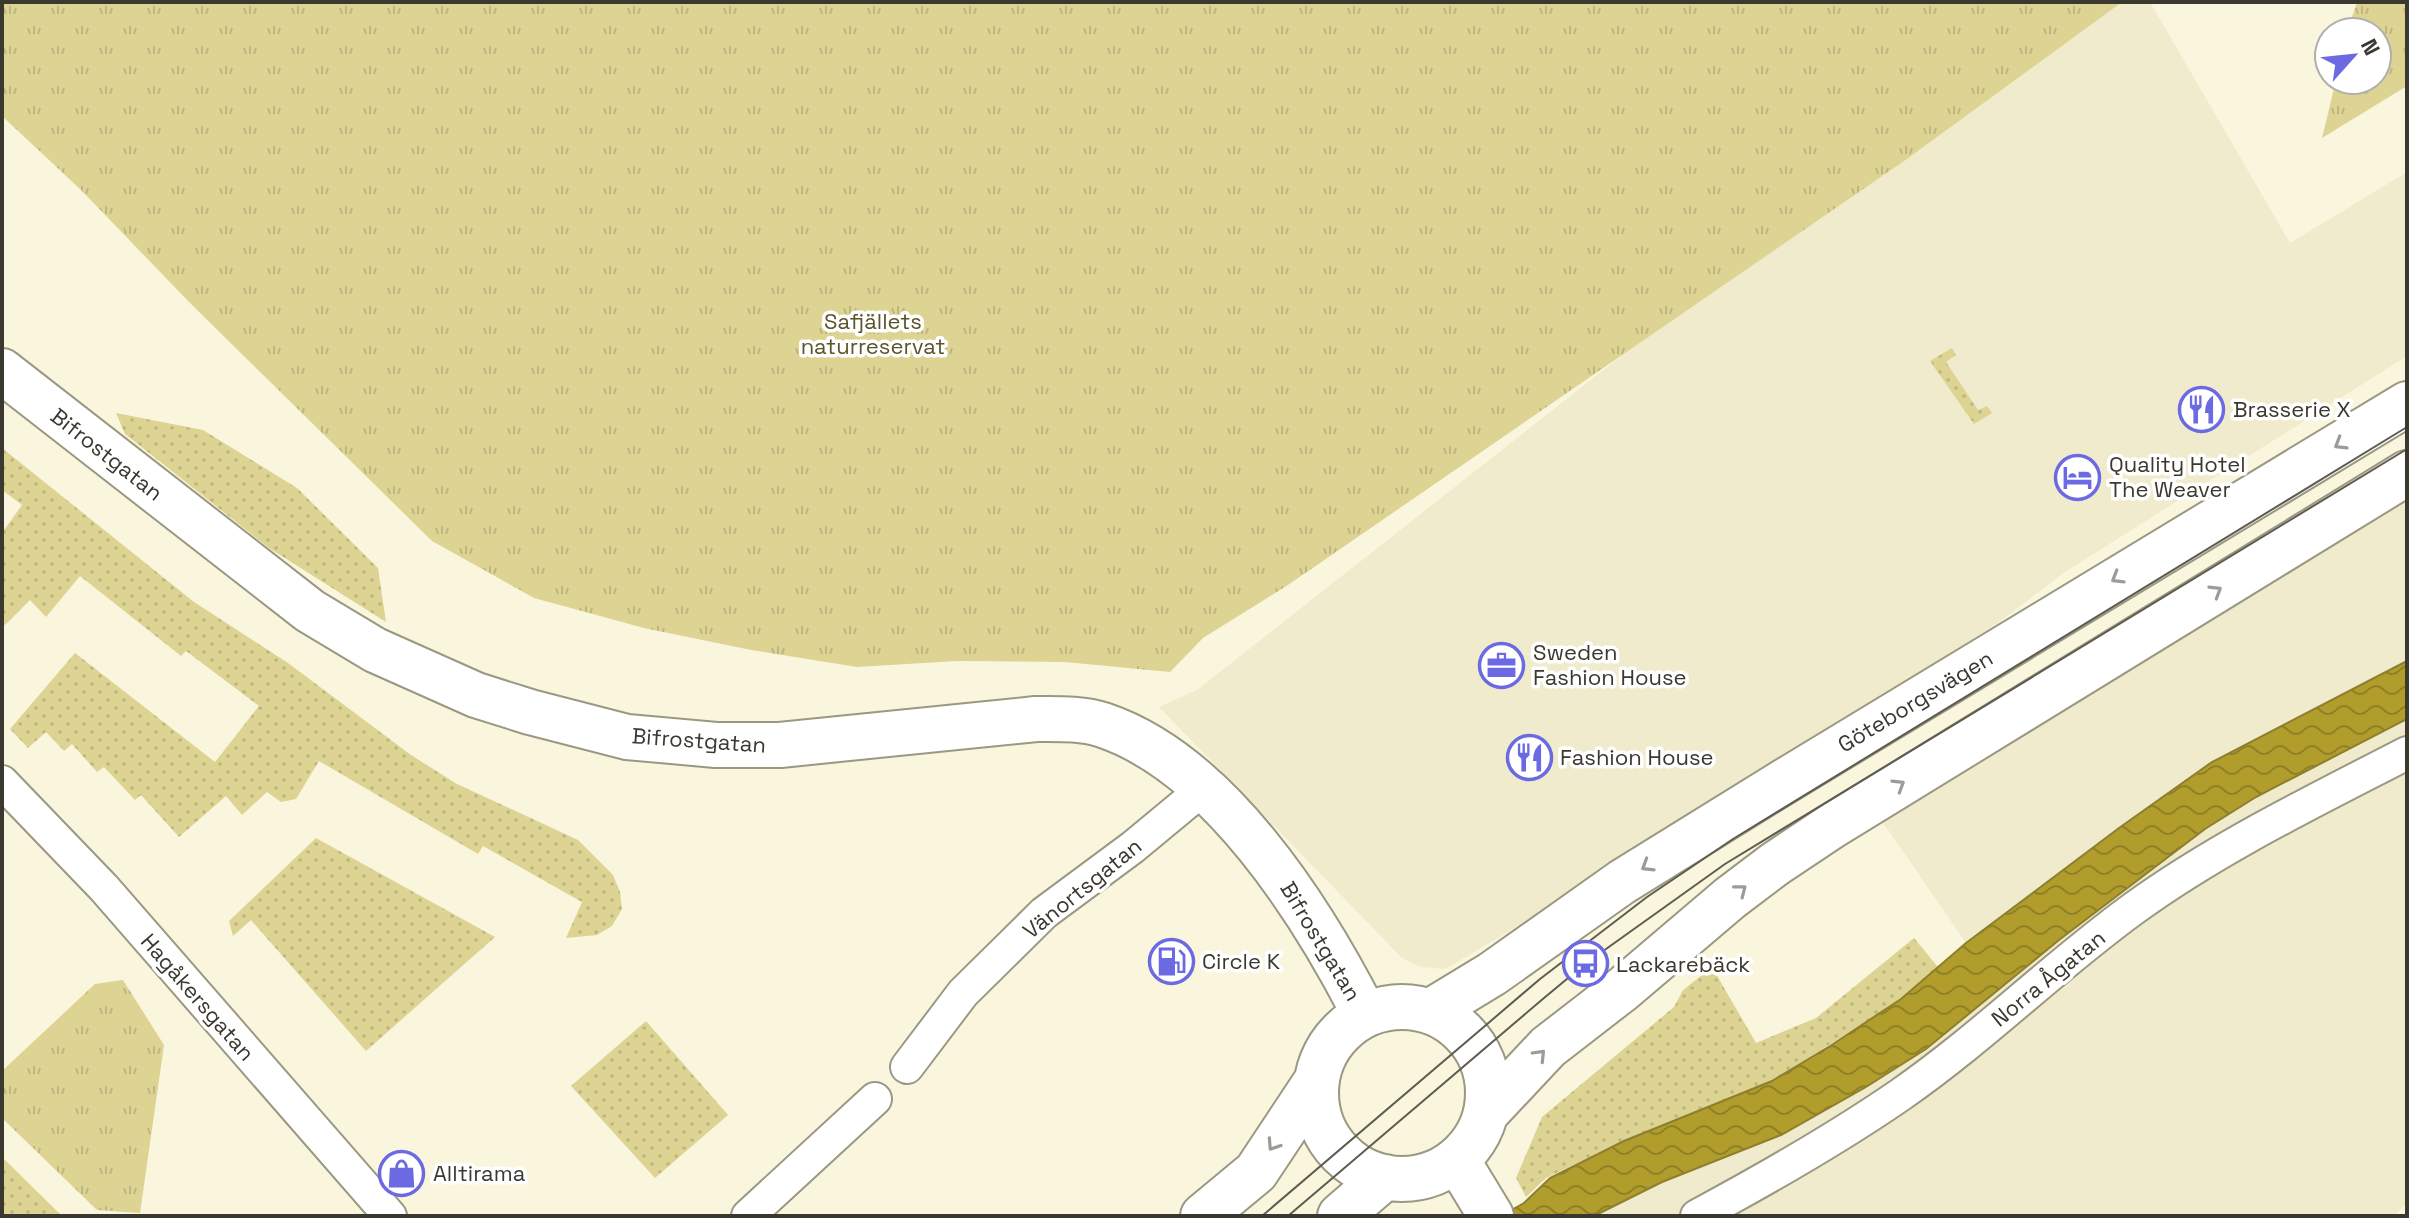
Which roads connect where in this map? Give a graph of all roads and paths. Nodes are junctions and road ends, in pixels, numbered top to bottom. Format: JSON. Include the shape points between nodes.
{"nodes":[{"id":1,"x":2,"y":371,"type":"edge"},
{"id":2,"x":2407,"y":404,"type":"edge"},
{"id":3,"x":2407,"y":473,"type":"edge"},
{"id":4,"x":2407,"y":753,"type":"edge"},
{"id":5,"x":2,"y":782,"type":"edge"},
{"id":6,"x":1203,"y":789,"type":"junction"},
{"id":7,"x":1431,"y":1011,"type":"junction"},
{"id":8,"x":1365,"y":1015,"type":"junction"},
{"id":9,"x":907,"y":1067,"type":"dead end"},
{"id":10,"x":1317,"y":1080,"type":"junction"},
{"id":11,"x":875,"y":1099,"type":"dead end"},
{"id":12,"x":1487,"y":1112,"type":"junction"},
{"id":13,"x":1457,"y":1160,"type":"junction"},
{"id":14,"x":1385,"y":1177,"type":"junction"},
{"id":15,"x":1489,"y":1212,"type":"edge"},
{"id":16,"x":390,"y":1216,"type":"edge"},
{"id":17,"x":748,"y":1216,"type":"edge"},
{"id":18,"x":1203,"y":1216,"type":"edge"},
{"id":19,"x":1340,"y":1216,"type":"edge"},
{"id":20,"x":1697,"y":1216,"type":"edge"}],
"edges":[{"from":1,"to":6,"type":"main road","name":"Bifrostgatan","via":[[310,611],[375,650],[476,695],[627,737],[716,745],[780,745],[1036,719],[1073,720],[1133,737]]},
{"from":2,"to":7,"type":"main road","name":"Göteborgsvägen","one_way":true,"via":[[1772,788]]},
{"from":12,"to":3,"type":"main road","one_way":true,"via":[[1548,1047],[1775,864]]},
{"from":4,"to":20,"type":"street","name":"Norra Ågatan","via":[[2236,844],[2134,908],[1900,1095]]},
{"from":5,"to":16,"type":"street","name":"Hagåkersgatan","via":[[104,888]]},
{"from":6,"to":8,"type":"main road","name":"Bifrostgatan","via":[[1289,885]]},
{"from":6,"to":9,"type":"street","name":"Vänortsgatan","via":[[1044,913],[963,993]]},
{"from":7,"to":8,"type":"main road","via":[[1391,1007]]},
{"from":7,"to":12,"type":"main road","via":[[1462,1029],[1479,1053],[1487,1075]]},
{"from":8,"to":10,"type":"main road","via":[[1336,1037]]},
{"from":10,"to":14,"type":"main road","via":[[1318,1110],[1329,1138],[1350,1161]]},
{"from":10,"to":18,"type":"main road","one_way":true,"via":[[1256,1172]]},
{"from":11,"to":17,"type":"street"},
{"from":12,"to":13,"type":"main road"},
{"from":13,"to":14,"type":"main road","via":[[1427,1175]]},
{"from":13,"to":15,"type":"main road"},
{"from":14,"to":19,"type":"main road"}]}
